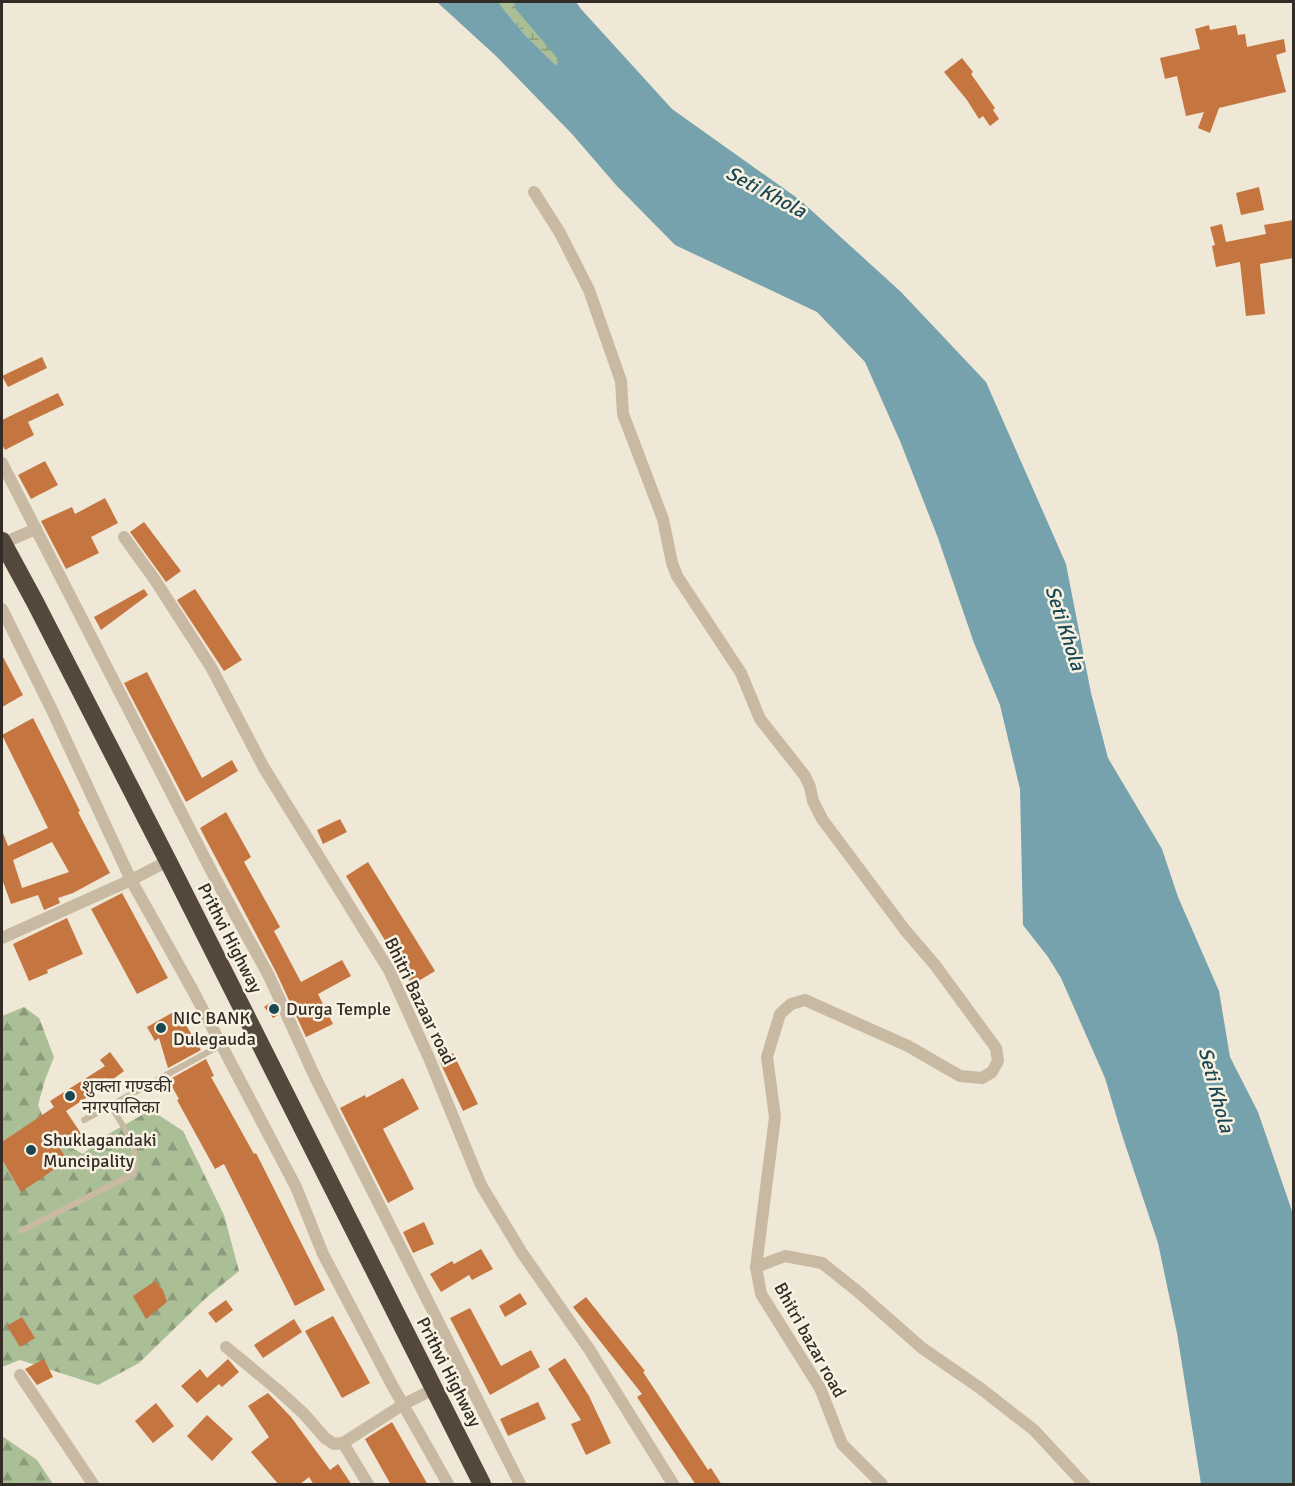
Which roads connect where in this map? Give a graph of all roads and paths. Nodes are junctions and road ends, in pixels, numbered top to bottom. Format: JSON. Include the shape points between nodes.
{"nodes":[{"id":1,"x":534,"y":192,"type":"dead end"},
{"id":2,"x":2,"y":463,"type":"edge"},
{"id":3,"x":36,"y":529,"type":"junction"},
{"id":4,"x":124,"y":537,"type":"dead end"},
{"id":5,"x":2,"y":542,"type":"edge"},
{"id":6,"x":2,"y":609,"type":"edge"},
{"id":7,"x":168,"y":861,"type":"junction"},
{"id":8,"x":131,"y":880,"type":"junction"},
{"id":9,"x":2,"y":938,"type":"edge"},
{"id":10,"x":222,"y":1045,"type":"junction"},
{"id":11,"x":111,"y":1106,"type":"junction"},
{"id":12,"x":84,"y":1120,"type":"dead end"},
{"id":13,"x":21,"y":1231,"type":"dead end"},
{"id":14,"x":756,"y":1267,"type":"junction"},
{"id":15,"x":226,"y":1347,"type":"dead end"},
{"id":16,"x":20,"y":1375,"type":"dead end"},
{"id":17,"x":434,"y":1389,"type":"junction"},
{"id":18,"x":404,"y":1404,"type":"junction"},
{"id":19,"x":343,"y":1443,"type":"junction"},
{"id":20,"x":93,"y":1485,"type":"edge"},
{"id":21,"x":368,"y":1485,"type":"edge"},
{"id":22,"x":448,"y":1485,"type":"edge"},
{"id":23,"x":482,"y":1485,"type":"edge"},
{"id":24,"x":520,"y":1485,"type":"edge"},
{"id":25,"x":673,"y":1485,"type":"edge"},
{"id":26,"x":882,"y":1485,"type":"edge"},
{"id":27,"x":1084,"y":1485,"type":"edge"}],
"edges":[{"from":1,"to":14,"type":"street","name":"Bhitri bazar road","via":[[590,290],[621,381],[623,414],[663,519],[677,576],[741,674],[760,718],[805,776],[822,819],[996,1048],[998,1060],[992,1072],[982,1078],[960,1076],[908,1046],[805,1000],[791,1004],[780,1014],[767,1057],[775,1117]]},
{"from":2,"to":3,"type":"street"},
{"from":3,"to":5,"type":"street"},
{"from":3,"to":24,"type":"street","via":[[269,976]]},
{"from":4,"to":25,"type":"street","name":"Bhitri Bazaar road","via":[[211,667],[264,768],[389,970],[481,1185]]},
{"from":5,"to":7,"type":"highway","name":"Prithvi Highway"},
{"from":6,"to":8,"type":"street"},
{"from":7,"to":8,"type":"street"},
{"from":7,"to":17,"type":"highway","name":"Prithvi Highway"},
{"from":8,"to":9,"type":"street"},
{"from":8,"to":10,"type":"street"},
{"from":10,"to":11,"type":"lane"},
{"from":10,"to":18,"type":"street","via":[[296,1187],[323,1254]]},
{"from":11,"to":12,"type":"lane"},
{"from":11,"to":13,"type":"lane","via":[[135,1149],[137,1165],[133,1174]]},
{"from":14,"to":26,"type":"street","name":"Bhitri bazar road","via":[[761,1294],[820,1388],[843,1444]]},
{"from":14,"to":27,"type":"street","via":[[784,1256],[822,1263],[922,1348],[1034,1430]]},
{"from":15,"to":19,"type":"street","via":[[296,1407],[325,1438],[334,1444]]},
{"from":16,"to":20,"type":"street"},
{"from":17,"to":18,"type":"street"},
{"from":17,"to":23,"type":"highway","name":"Prithvi Highway"},
{"from":18,"to":19,"type":"street"},
{"from":18,"to":22,"type":"street"},
{"from":19,"to":21,"type":"street"}]}
